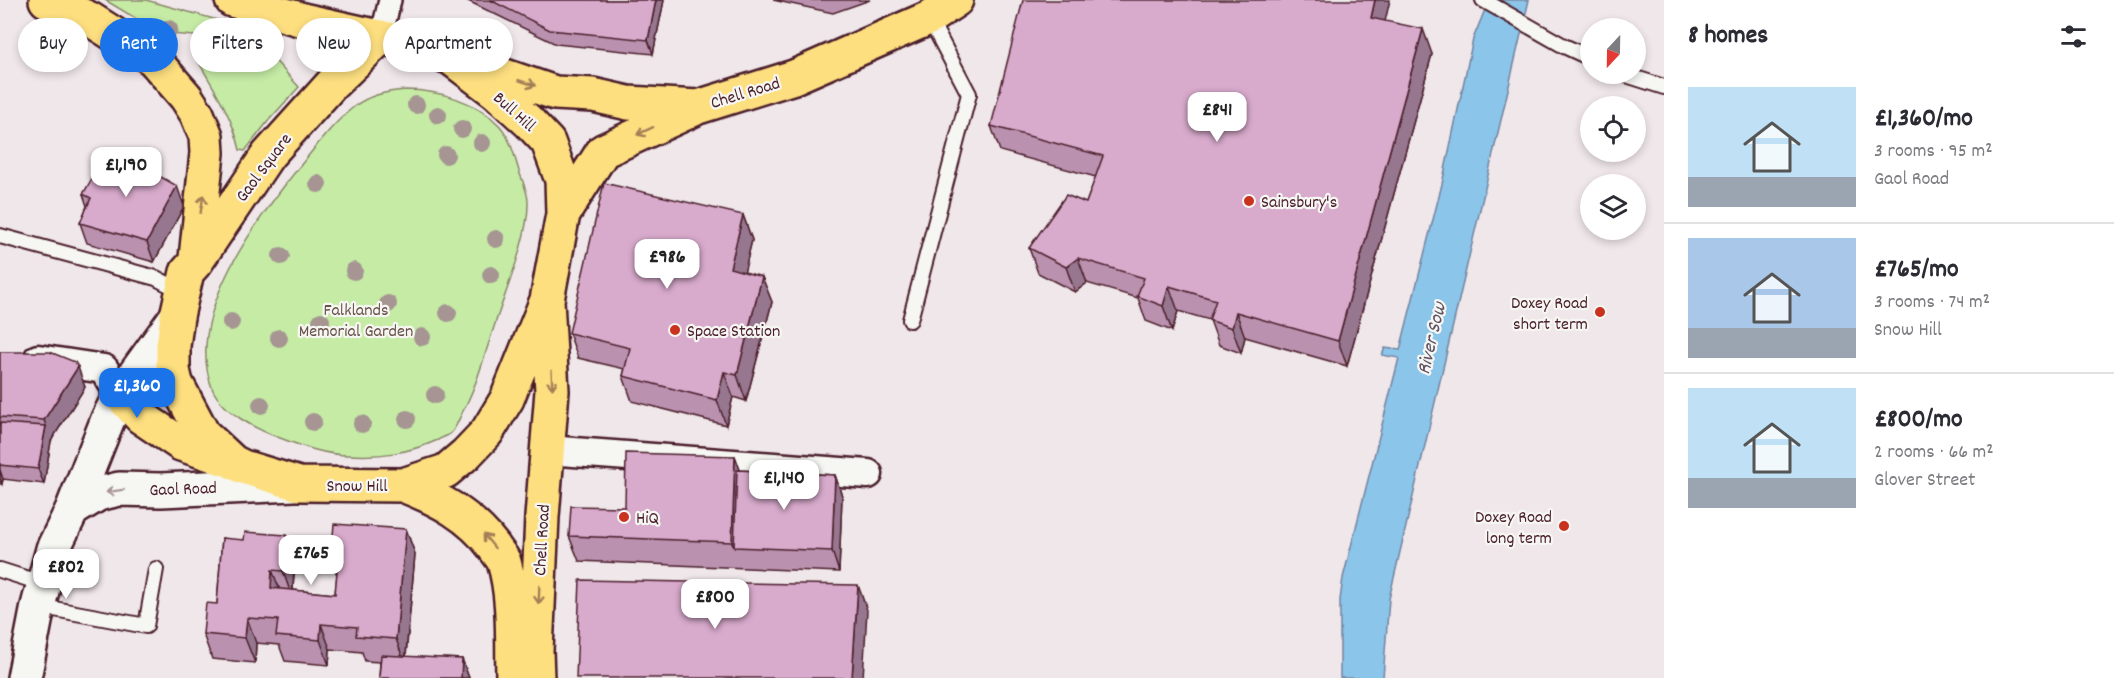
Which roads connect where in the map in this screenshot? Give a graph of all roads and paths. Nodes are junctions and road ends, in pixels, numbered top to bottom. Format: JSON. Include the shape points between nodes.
{"nodes":[{"id":1,"x":46,"y":0,"type":"edge"},
{"id":2,"x":232,"y":0,"type":"edge"},
{"id":3,"x":390,"y":0,"type":"edge"},
{"id":4,"x":956,"y":0,"type":"edge"},
{"id":5,"x":1483,"y":0,"type":"edge"},
{"id":6,"x":928,"y":18,"type":"junction"},
{"id":7,"x":381,"y":37,"type":"junction"},
{"id":8,"x":1580,"y":53,"type":"edge"},
{"id":9,"x":470,"y":72,"type":"edge"},
{"id":10,"x":493,"y":72,"type":"edge"},
{"id":11,"x":1646,"y":81,"type":"edge"},
{"id":12,"x":1664,"y":87,"type":"edge"},
{"id":13,"x":698,"y":107,"type":"junction"},
{"id":14,"x":563,"y":214,"type":"junction"},
{"id":15,"x":0,"y":236,"type":"edge"},
{"id":16,"x":196,"y":262,"type":"junction"},
{"id":17,"x":548,"y":300,"type":"junction"},
{"id":18,"x":180,"y":304,"type":"junction"},
{"id":19,"x":910,"y":320,"type":"dead end"},
{"id":20,"x":28,"y":357,"type":"edge"},
{"id":21,"x":120,"y":395,"type":"junction"},
{"id":22,"x":547,"y":450,"type":"junction"},
{"id":23,"x":233,"y":462,"type":"junction"},
{"id":24,"x":868,"y":474,"type":"dead end"},
{"id":25,"x":299,"y":484,"type":"junction"},
{"id":26,"x":403,"y":485,"type":"junction"},
{"id":27,"x":72,"y":510,"type":"junction"},
{"id":28,"x":156,"y":569,"type":"dead end"},
{"id":29,"x":0,"y":570,"type":"edge"},
{"id":30,"x":41,"y":595,"type":"junction"},
{"id":31,"x":537,"y":665,"type":"edge"},
{"id":32,"x":24,"y":678,"type":"edge"},
{"id":33,"x":513,"y":678,"type":"edge"}],
"edges":[{"from":16,"to":1,"type":"highway","one_way":true,"via":[[207,153],[207,136],[197,114],[153,59],[136,46],[90,19]]},
{"from":2,"to":7,"type":"highway","name":"Bull Hill","via":[[303,21]]},
{"from":3,"to":7,"type":"street"},
{"from":4,"to":6,"type":"highway","name":"Chell Road"},
{"from":5,"to":8,"type":"lane"},
{"from":6,"to":13,"type":"highway","name":"Chell Road","via":[[794,77]]},
{"from":6,"to":19,"type":"lane","via":[[969,94]]},
{"from":7,"to":16,"type":"highway","name":"Gaol Square","via":[[268,155]]},
{"from":9,"to":14,"type":"highway","name":"Bull Hill","via":[[548,142],[562,180]]},
{"from":10,"to":13,"type":"highway","name":"Chell Road","one_way":true,"via":[[555,93],[593,94],[628,104]]},
{"from":11,"to":12,"type":"lane"},
{"from":13,"to":14,"type":"highway","one_way":true,"via":[[603,151]]},
{"from":14,"to":17,"type":"highway","name":"Chell Road"},
{"from":15,"to":18,"type":"lane","via":[[156,278]]},
{"from":16,"to":18,"type":"highway","name":"Gaol Square","via":[[187,272]]},
{"from":17,"to":22,"type":"highway","name":"Chell Road","one_way":true,"via":[[552,391]]},
{"from":17,"to":26,"type":"highway","name":"Snow Hill","via":[[507,399],[487,432],[446,471]]},
{"from":18,"to":21,"type":"main road"},
{"from":18,"to":23,"type":"highway","name":"Snow Hill","via":[[173,345],[176,383],[203,434]]},
{"from":20,"to":21,"type":"street","via":[[104,369]]},
{"from":21,"to":23,"type":"highway","via":[[141,417],[181,444]]},
{"from":21,"to":27,"type":"main road"},
{"from":22,"to":24,"type":"street"},
{"from":22,"to":31,"type":"highway","name":"Chell Road","one_way":true},
{"from":23,"to":25,"type":"highway","name":"Snow Hill"},
{"from":25,"to":26,"type":"highway","name":"Snow Hill"},
{"from":25,"to":27,"type":"main road","name":"Gaol Road","one_way":true,"via":[[119,489],[98,494]]},
{"from":33,"to":26,"type":"highway","one_way":true,"via":[[510,591],[503,560],[488,539],[457,511]]},
{"from":27,"to":30,"type":"main road","via":[[53,549]]},
{"from":28,"to":30,"type":"lane","via":[[146,626]]},
{"from":29,"to":30,"type":"lane"},
{"from":30,"to":32,"type":"main road"}]}
